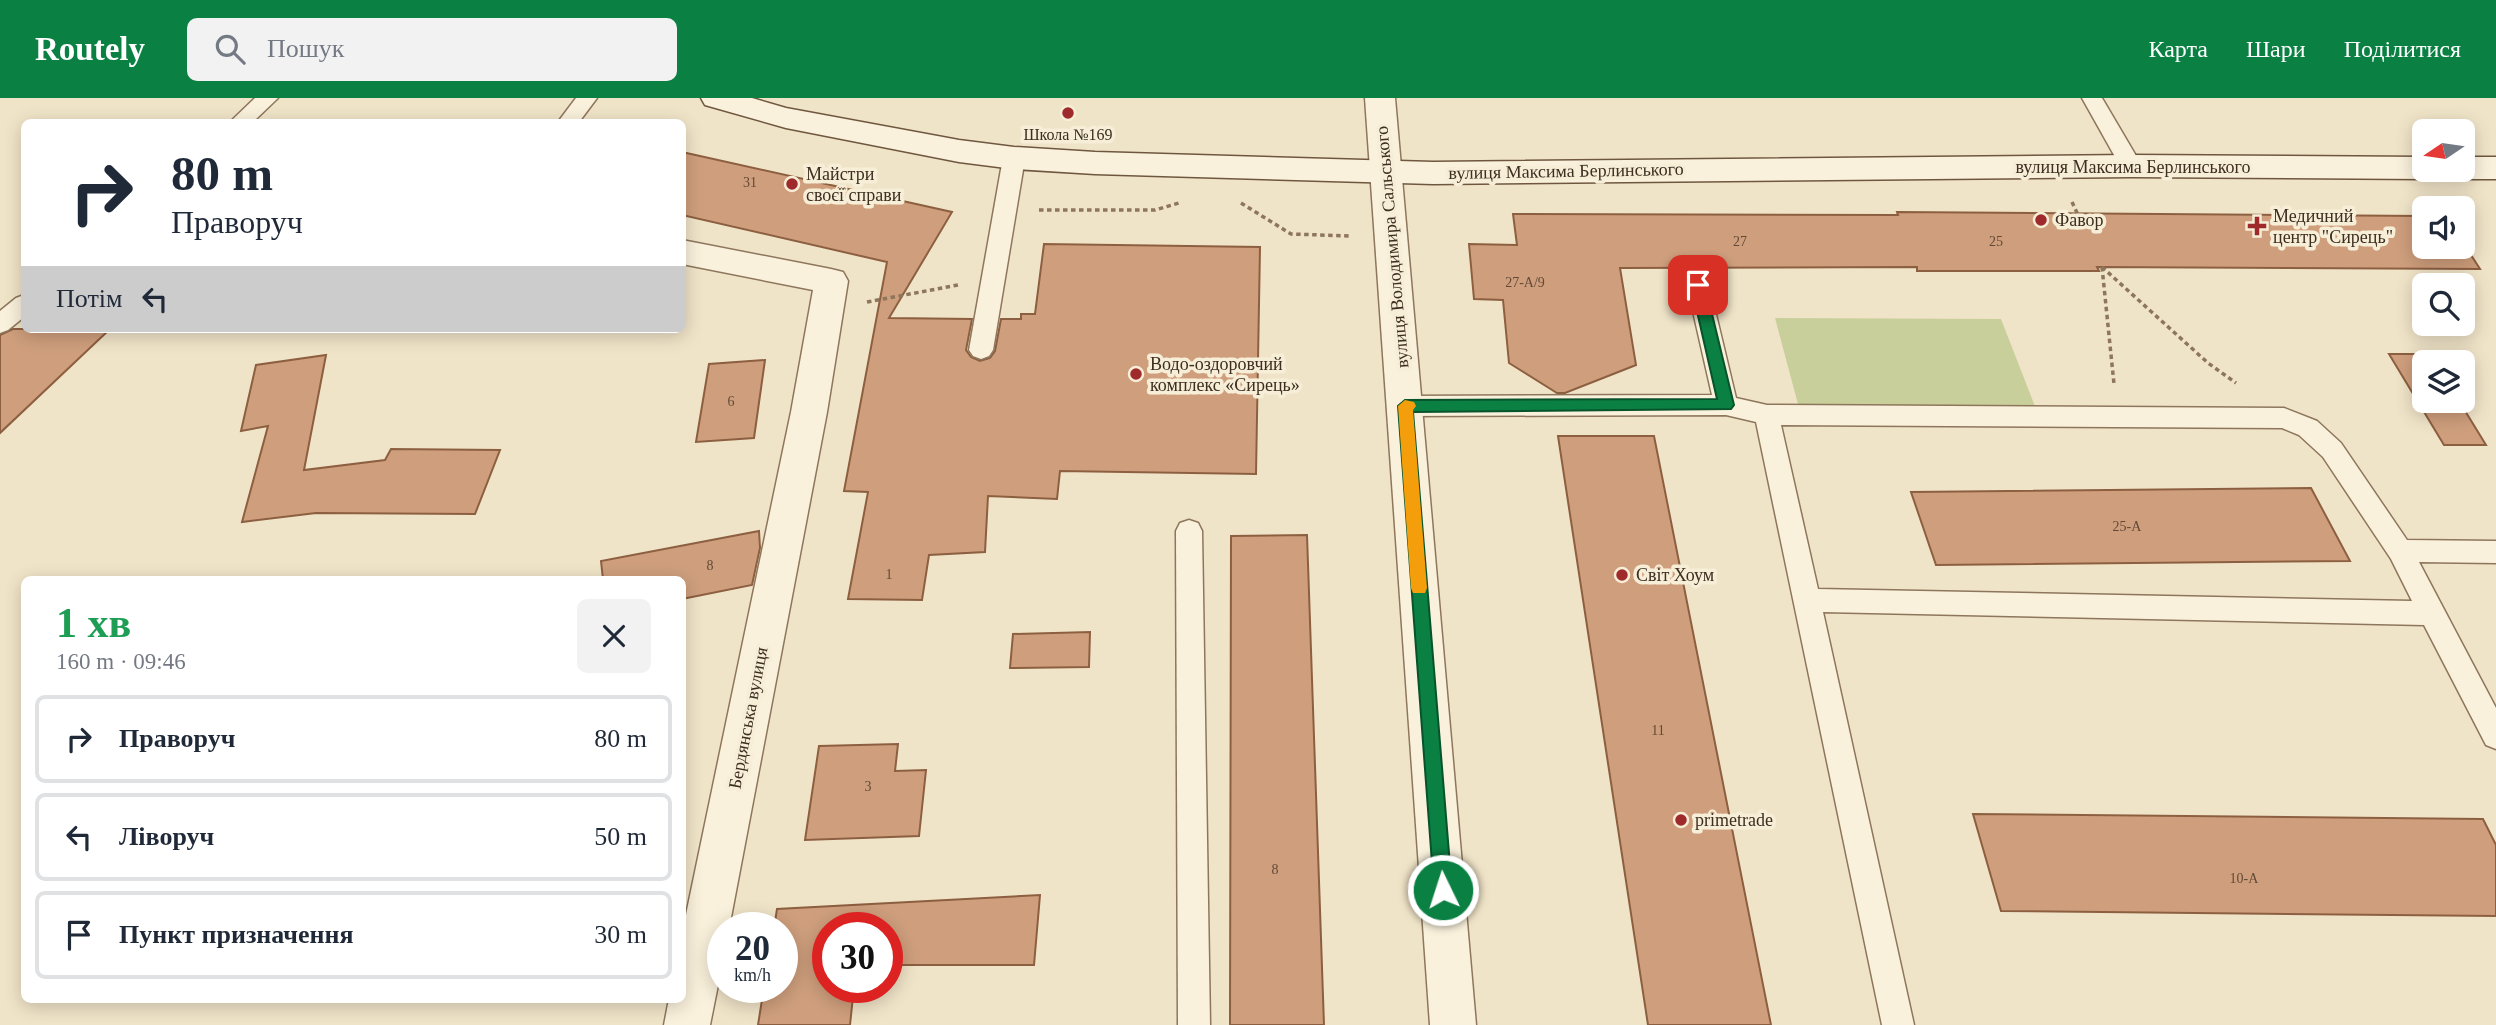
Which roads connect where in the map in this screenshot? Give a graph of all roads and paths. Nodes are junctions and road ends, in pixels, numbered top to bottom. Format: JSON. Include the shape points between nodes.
{"nodes":[{"id":1,"x":268,"y":98,"type":"edge"},
{"id":2,"x":587,"y":98,"type":"edge"},
{"id":3,"x":716,"y":98,"type":"edge"},
{"id":4,"x":1380,"y":98,"type":"edge"},
{"id":5,"x":2092,"y":98,"type":"edge"},
{"id":6,"x":244,"y":119,"type":"edge"},
{"id":7,"x":570,"y":119,"type":"edge"},
{"id":8,"x":1014,"y":158,"type":"junction"},
{"id":9,"x":2131,"y":166,"type":"junction"},
{"id":10,"x":2412,"y":168,"type":"edge"},
{"id":11,"x":2475,"y":168,"type":"edge"},
{"id":12,"x":2496,"y":168,"type":"edge"},
{"id":13,"x":1385,"y":172,"type":"junction"},
{"id":14,"x":2071,"y":198,"type":"dead end"},
{"id":15,"x":1238,"y":200,"type":"dead end"},
{"id":16,"x":1181,"y":202,"type":"dead end"},
{"id":17,"x":1004,"y":210,"type":"junction"},
{"id":18,"x":2078,"y":215,"type":"dead end"},
{"id":19,"x":1350,"y":236,"type":"dead end"},
{"id":20,"x":686,"y":253,"type":"edge"},
{"id":21,"x":994,"y":278,"type":"junction"},
{"id":22,"x":1698,"y":285,"type":"dead end"},
{"id":23,"x":21,"y":306,"type":"edge"},
{"id":24,"x":826,"y":309,"type":"junction"},
{"id":25,"x":0,"y":324,"type":"edge"},
{"id":26,"x":981,"y":350,"type":"dead end"},
{"id":27,"x":1726,"y":405,"type":"junction"},
{"id":28,"x":1405,"y":406,"type":"junction"},
{"id":29,"x":1767,"y":415,"type":"junction"},
{"id":30,"x":2117,"y":417,"type":"junction"},
{"id":31,"x":2284,"y":418,"type":"junction"},
{"id":32,"x":1189,"y":531,"type":"dead end"},
{"id":33,"x":2400,"y":551,"type":"junction"},
{"id":34,"x":2496,"y":552,"type":"edge"},
{"id":35,"x":1807,"y":600,"type":"junction"},
{"id":36,"x":2432,"y":613,"type":"junction"},
{"id":37,"x":2496,"y":736,"type":"edge"},
{"id":38,"x":687,"y":1025,"type":"edge"},
{"id":39,"x":1194,"y":1025,"type":"edge"},
{"id":40,"x":1453,"y":1025,"type":"edge"},
{"id":41,"x":1898,"y":1025,"type":"edge"}],
"edges":[{"from":1,"to":6,"type":"lane"},
{"from":2,"to":7,"type":"lane"},
{"from":3,"to":8,"type":"street","name":"вулиця Максима Берлинського","via":[[864,135]]},
{"from":4,"to":13,"type":"street","name":"вулиця Володимира Сальського"},
{"from":5,"to":9,"type":"lane"},
{"from":8,"to":13,"type":"street","name":"вулиця Максима Берлинського"},
{"from":8,"to":17,"type":"lane"},
{"from":9,"to":10,"type":"street","name":"вулиця Максима Берлинського"},
{"from":9,"to":13,"type":"street","name":"вулиця Максима Берлинського"},
{"from":11,"to":12,"type":"street"},
{"from":13,"to":28,"type":"street","name":"вулиця Володимира Сальського"},
{"from":14,"to":18,"type":"path"},
{"from":15,"to":19,"type":"path","via":[[1291,234]]},
{"from":16,"to":17,"type":"path","via":[[1154,210]]},
{"from":17,"to":21,"type":"lane"},
{"from":20,"to":24,"type":"street","name":"Бердянська вулиця","via":[[831,281]]},
{"from":21,"to":24,"type":"path"},
{"from":21,"to":26,"type":"lane"},
{"from":22,"to":27,"type":"lane"},
{"from":23,"to":25,"type":"lane"},
{"from":24,"to":38,"type":"street","name":"Бердянська вулиця"},
{"from":27,"to":28,"type":"lane"},
{"from":27,"to":29,"type":"lane"},
{"from":28,"to":40,"type":"street","name":"вулиця Володимира Сальського"},
{"from":29,"to":30,"type":"lane"},
{"from":29,"to":35,"type":"lane"},
{"from":30,"to":31,"type":"lane"},
{"from":30,"to":31,"type":"path","via":[[2102,267],[2207,363]]},
{"from":31,"to":33,"type":"lane","via":[[2308,428],[2332,450]]},
{"from":32,"to":39,"type":"lane"},
{"from":33,"to":34,"type":"lane"},
{"from":33,"to":36,"type":"lane"},
{"from":35,"to":36,"type":"lane"},
{"from":35,"to":41,"type":"lane"},
{"from":36,"to":37,"type":"lane"}]}
